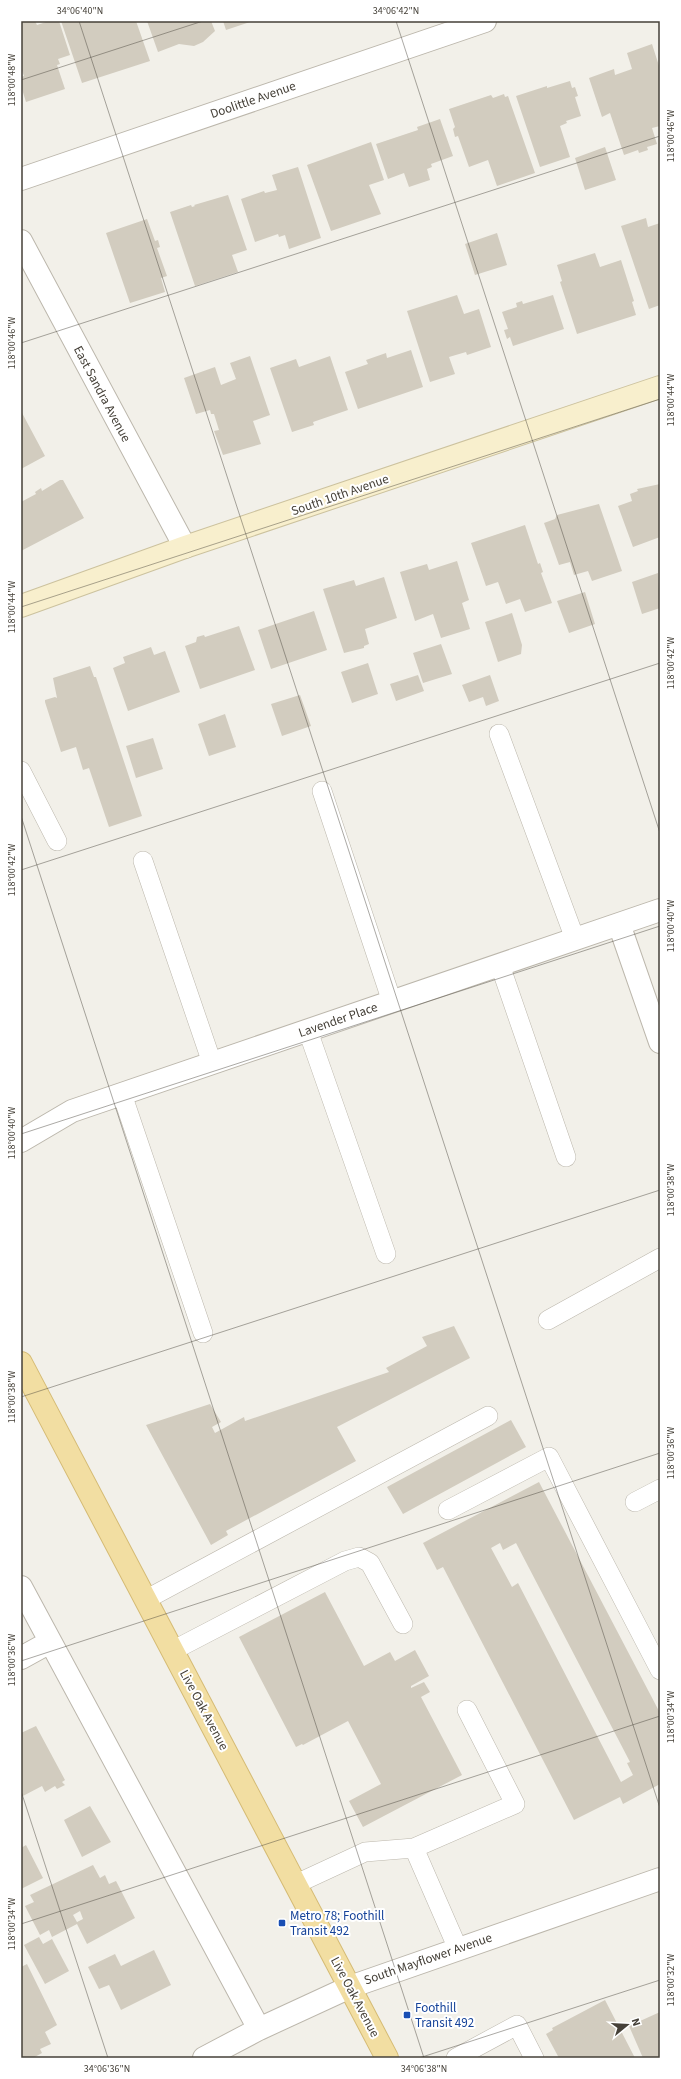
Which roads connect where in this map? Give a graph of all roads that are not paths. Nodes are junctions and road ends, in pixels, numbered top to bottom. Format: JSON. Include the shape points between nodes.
{"nodes":[{"id":1,"x":485,"y":21,"type":"edge"},
{"id":2,"x":21,"y":179,"type":"edge"},
{"id":3,"x":21,"y":241,"type":"edge"},
{"id":4,"x":660,"y":387,"type":"edge"},
{"id":5,"x":185,"y":547,"type":"junction"},
{"id":6,"x":21,"y":606,"type":"edge"},
{"id":7,"x":500,"y":734,"type":"dead end"},
{"id":8,"x":21,"y":771,"type":"edge"},
{"id":9,"x":322,"y":791,"type":"dead end"},
{"id":10,"x":57,"y":841,"type":"dead end"},
{"id":11,"x":143,"y":861,"type":"dead end"},
{"id":12,"x":660,"y":910,"type":"edge"},
{"id":13,"x":618,"y":924,"type":"junction"},
{"id":14,"x":576,"y":939,"type":"junction"},
{"id":15,"x":500,"y":965,"type":"junction"},
{"id":16,"x":392,"y":1002,"type":"junction"},
{"id":17,"x":308,"y":1031,"type":"junction"},
{"id":18,"x":660,"y":1042,"type":"edge"},
{"id":19,"x":212,"y":1063,"type":"junction"},
{"id":20,"x":122,"y":1094,"type":"junction"},
{"id":21,"x":21,"y":1141,"type":"edge"},
{"id":22,"x":566,"y":1157,"type":"dead end"},
{"id":23,"x":386,"y":1254,"type":"dead end"},
{"id":24,"x":660,"y":1258,"type":"edge"},
{"id":25,"x":548,"y":1320,"type":"dead end"},
{"id":26,"x":203,"y":1333,"type":"dead end"},
{"id":27,"x":21,"y":1363,"type":"edge"},
{"id":28,"x":488,"y":1416,"type":"dead end"},
{"id":29,"x":660,"y":1489,"type":"edge"},
{"id":30,"x":635,"y":1502,"type":"dead end"},
{"id":31,"x":448,"y":1510,"type":"dead end"},
{"id":32,"x":21,"y":1587,"type":"edge"},
{"id":33,"x":145,"y":1600,"type":"junction"},
{"id":34,"x":403,"y":1624,"type":"dead end"},
{"id":35,"x":50,"y":1642,"type":"junction"},
{"id":36,"x":172,"y":1651,"type":"junction"},
{"id":37,"x":21,"y":1658,"type":"edge"},
{"id":38,"x":660,"y":1670,"type":"edge"},
{"id":39,"x":467,"y":1710,"type":"dead end"},
{"id":40,"x":414,"y":1848,"type":"junction"},
{"id":41,"x":660,"y":1879,"type":"edge"},
{"id":42,"x":296,"y":1884,"type":"junction"},
{"id":43,"x":458,"y":1949,"type":"junction"},
{"id":44,"x":350,"y":1987,"type":"junction"},
{"id":45,"x":259,"y":2028,"type":"junction"},
{"id":46,"x":204,"y":2058,"type":"edge"},
{"id":47,"x":387,"y":2058,"type":"edge"},
{"id":48,"x":456,"y":2058,"type":"edge"},
{"id":49,"x":534,"y":2058,"type":"edge"}],
"edges":[{"from":1,"to":2,"type":"street","name":"Doolittle Avenue"},
{"from":3,"to":5,"type":"street","name":"East Sandra Avenue"},
{"from":4,"to":5,"type":"street","name":"South 10th Avenue"},
{"from":5,"to":6,"type":"street","name":"South 10th Avenue"},
{"from":7,"to":14,"type":"lane"},
{"from":8,"to":10,"type":"lane"},
{"from":9,"to":16,"type":"lane"},
{"from":11,"to":19,"type":"lane"},
{"from":12,"to":13,"type":"street","name":"Lavender Place"},
{"from":13,"to":14,"type":"street","name":"Lavender Place"},
{"from":13,"to":18,"type":"street"},
{"from":14,"to":15,"type":"street","name":"Lavender Place"},
{"from":15,"to":16,"type":"street","name":"Lavender Place"},
{"from":15,"to":22,"type":"lane"},
{"from":16,"to":17,"type":"street","name":"Lavender Place"},
{"from":17,"to":19,"type":"street","name":"Lavender Place"},
{"from":17,"to":23,"type":"lane"},
{"from":19,"to":20,"type":"street","name":"Lavender Place"},
{"from":20,"to":21,"type":"street","name":"Lavender Place","via":[[72,1111]]},
{"from":20,"to":26,"type":"lane"},
{"from":24,"to":25,"type":"lane"},
{"from":27,"to":33,"type":"main road","name":"Live Oak Avenue"},
{"from":28,"to":33,"type":"lane"},
{"from":29,"to":30,"type":"lane"},
{"from":31,"to":38,"type":"lane","via":[[549,1457]]},
{"from":32,"to":35,"type":"street"},
{"from":33,"to":36,"type":"main road","name":"Live Oak Avenue"},
{"from":34,"to":36,"type":"lane","via":[[370,1563],[359,1557],[345,1561]]},
{"from":35,"to":37,"type":"street"},
{"from":35,"to":45,"type":"street"},
{"from":36,"to":42,"type":"main road","name":"Live Oak Avenue"},
{"from":39,"to":40,"type":"lane","via":[[516,1804]]},
{"from":40,"to":42,"type":"lane","via":[[365,1852]]},
{"from":40,"to":43,"type":"lane"},
{"from":41,"to":43,"type":"street","name":"South Mayflower Avenue"},
{"from":42,"to":44,"type":"main road","name":"Live Oak Avenue"},
{"from":43,"to":44,"type":"street","name":"South Mayflower Avenue"},
{"from":44,"to":45,"type":"street","name":"South Mayflower Avenue"},
{"from":44,"to":47,"type":"main road","name":"Live Oak Avenue"},
{"from":45,"to":46,"type":"street","name":"South Mayflower Avenue"},
{"from":48,"to":49,"type":"lane","via":[[517,2025]]}]}
